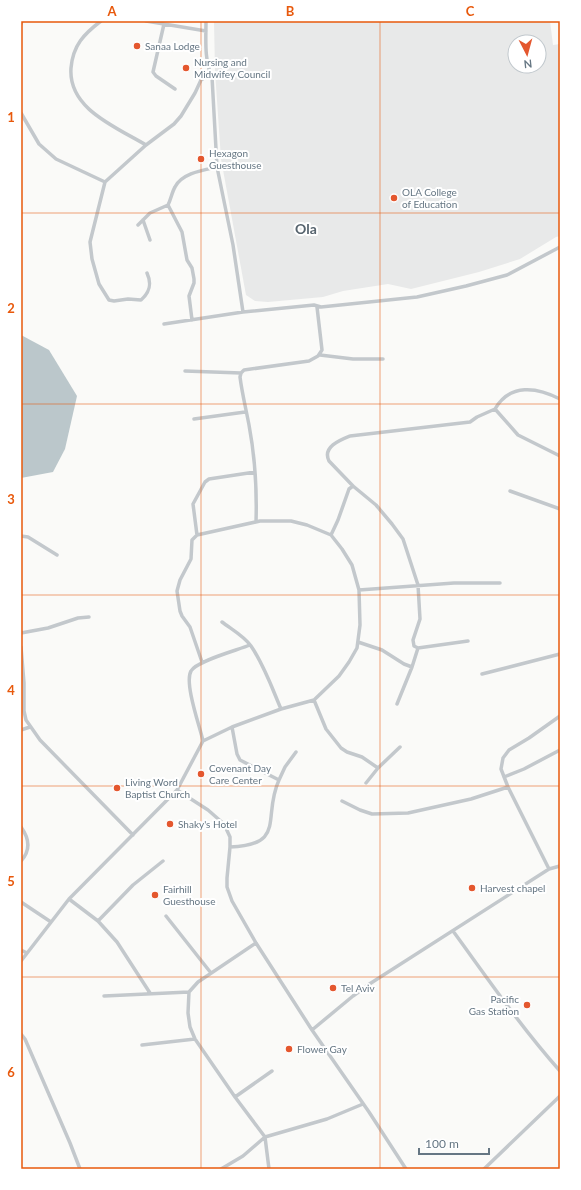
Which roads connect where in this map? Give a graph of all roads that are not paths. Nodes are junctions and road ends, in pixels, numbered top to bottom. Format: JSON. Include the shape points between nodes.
{"nodes":[{"id":1,"x":101,"y":21,"type":"edge"},
{"id":2,"x":146,"y":21,"type":"edge"},
{"id":3,"x":206,"y":21,"type":"edge"},
{"id":4,"x":164,"y":24,"type":"junction"},
{"id":5,"x":206,"y":31,"type":"junction"},
{"id":6,"x":212,"y":77,"type":"junction"},
{"id":7,"x":176,"y":89,"type":"dead end"},
{"id":8,"x":21,"y":113,"type":"edge"},
{"id":9,"x":146,"y":145,"type":"junction"},
{"id":10,"x":217,"y":167,"type":"junction"},
{"id":11,"x":105,"y":182,"type":"junction"},
{"id":12,"x":168,"y":205,"type":"junction"},
{"id":13,"x":143,"y":220,"type":"junction"},
{"id":14,"x":138,"y":225,"type":"dead end"},
{"id":15,"x":150,"y":240,"type":"dead end"},
{"id":16,"x":560,"y":246,"type":"edge"},
{"id":17,"x":147,"y":273,"type":"dead end"},
{"id":18,"x":321,"y":307,"type":"junction"},
{"id":19,"x":243,"y":312,"type":"junction"},
{"id":20,"x":192,"y":320,"type":"junction"},
{"id":21,"x":164,"y":324,"type":"dead end"},
{"id":22,"x":320,"y":355,"type":"junction"},
{"id":23,"x":383,"y":359,"type":"dead end"},
{"id":24,"x":185,"y":371,"type":"dead end"},
{"id":25,"x":241,"y":373,"type":"junction"},
{"id":26,"x":560,"y":398,"type":"edge"},
{"id":27,"x":495,"y":409,"type":"junction"},
{"id":28,"x":246,"y":412,"type":"junction"},
{"id":29,"x":194,"y":419,"type":"dead end"},
{"id":30,"x":560,"y":456,"type":"edge"},
{"id":31,"x":254,"y":472,"type":"junction"},
{"id":32,"x":353,"y":486,"type":"junction"},
{"id":33,"x":510,"y":490,"type":"dead end"},
{"id":34,"x":560,"y":509,"type":"edge"},
{"id":35,"x":256,"y":522,"type":"junction"},
{"id":36,"x":197,"y":535,"type":"junction"},
{"id":37,"x":331,"y":535,"type":"junction"},
{"id":38,"x":21,"y":536,"type":"edge"},
{"id":39,"x":56,"y":556,"type":"dead end"},
{"id":40,"x":500,"y":583,"type":"dead end"},
{"id":41,"x":418,"y":585,"type":"junction"},
{"id":42,"x":359,"y":590,"type":"junction"},
{"id":43,"x":89,"y":617,"type":"dead end"},
{"id":44,"x":222,"y":622,"type":"dead end"},
{"id":45,"x":21,"y":634,"type":"edge"},
{"id":46,"x":468,"y":641,"type":"dead end"},
{"id":47,"x":358,"y":642,"type":"junction"},
{"id":48,"x":250,"y":645,"type":"junction"},
{"id":49,"x":21,"y":647,"type":"edge"},
{"id":50,"x":418,"y":648,"type":"junction"},
{"id":51,"x":560,"y":654,"type":"edge"},
{"id":52,"x":202,"y":662,"type":"junction"},
{"id":53,"x":412,"y":667,"type":"junction"},
{"id":54,"x":482,"y":674,"type":"dead end"},
{"id":55,"x":314,"y":700,"type":"junction"},
{"id":56,"x":22,"y":702,"type":"edge"},
{"id":57,"x":397,"y":704,"type":"dead end"},
{"id":58,"x":281,"y":708,"type":"junction"},
{"id":59,"x":560,"y":716,"type":"edge"},
{"id":60,"x":30,"y":727,"type":"junction"},
{"id":61,"x":232,"y":727,"type":"junction"},
{"id":62,"x":21,"y":730,"type":"edge"},
{"id":63,"x":203,"y":741,"type":"junction"},
{"id":64,"x":400,"y":748,"type":"dead end"},
{"id":65,"x":560,"y":750,"type":"edge"},
{"id":66,"x":296,"y":752,"type":"dead end"},
{"id":67,"x":378,"y":768,"type":"junction"},
{"id":68,"x":504,"y":777,"type":"junction"},
{"id":69,"x":279,"y":780,"type":"junction"},
{"id":70,"x":366,"y":783,"type":"dead end"},
{"id":71,"x":508,"y":787,"type":"junction"},
{"id":72,"x":177,"y":790,"type":"junction"},
{"id":73,"x":342,"y":801,"type":"dead end"},
{"id":74,"x":21,"y":827,"type":"edge"},
{"id":75,"x":133,"y":835,"type":"junction"},
{"id":76,"x":230,"y":847,"type":"junction"},
{"id":77,"x":21,"y":861,"type":"edge"},
{"id":78,"x":163,"y":861,"type":"dead end"},
{"id":79,"x":560,"y":866,"type":"edge"},
{"id":80,"x":549,"y":869,"type":"junction"},
{"id":81,"x":69,"y":900,"type":"junction"},
{"id":82,"x":21,"y":902,"type":"edge"},
{"id":83,"x":166,"y":916,"type":"dead end"},
{"id":84,"x":98,"y":921,"type":"junction"},
{"id":85,"x":51,"y":922,"type":"junction"},
{"id":86,"x":453,"y":932,"type":"junction"},
{"id":87,"x":256,"y":943,"type":"junction"},
{"id":88,"x":21,"y":950,"type":"edge"},
{"id":89,"x":27,"y":953,"type":"junction"},
{"id":90,"x":21,"y":961,"type":"edge"},
{"id":91,"x":211,"y":973,"type":"junction"},
{"id":92,"x":189,"y":992,"type":"junction"},
{"id":93,"x":150,"y":993,"type":"junction"},
{"id":94,"x":104,"y":996,"type":"dead end"},
{"id":95,"x":312,"y":1030,"type":"junction"},
{"id":96,"x":21,"y":1034,"type":"edge"},
{"id":97,"x":195,"y":1039,"type":"junction"},
{"id":98,"x":142,"y":1045,"type":"dead end"},
{"id":99,"x":272,"y":1071,"type":"dead end"},
{"id":100,"x":560,"y":1072,"type":"edge"},
{"id":101,"x":560,"y":1096,"type":"edge"},
{"id":102,"x":235,"y":1097,"type":"junction"},
{"id":103,"x":363,"y":1104,"type":"junction"},
{"id":104,"x":265,"y":1137,"type":"junction"},
{"id":105,"x":80,"y":1169,"type":"edge"},
{"id":106,"x":221,"y":1169,"type":"edge"},
{"id":107,"x":269,"y":1169,"type":"edge"},
{"id":108,"x":406,"y":1169,"type":"edge"},
{"id":109,"x":484,"y":1169,"type":"edge"}],
"edges":[{"from":1,"to":9,"type":"street","via":[[85,33],[78,43],[72,59],[73,86],[78,98],[91,111]]},
{"from":2,"to":4,"type":"street"},
{"from":3,"to":5,"type":"street"},
{"from":4,"to":5,"type":"street"},
{"from":4,"to":7,"type":"street","via":[[153,72]]},
{"from":5,"to":6,"type":"street","via":[[207,62]]},
{"from":6,"to":9,"type":"street","via":[[201,80],[181,116]]},
{"from":6,"to":10,"type":"street"},
{"from":8,"to":11,"type":"street","via":[[38,144],[56,159]]},
{"from":9,"to":11,"type":"street"},
{"from":10,"to":12,"type":"street","via":[[182,179],[175,187]]},
{"from":10,"to":19,"type":"street"},
{"from":11,"to":17,"type":"street","via":[[90,242],[99,284],[109,300],[141,300],[150,289]]},
{"from":12,"to":13,"type":"street","via":[[150,213]]},
{"from":12,"to":20,"type":"street","via":[[182,232],[187,260],[192,268],[194,283],[189,296]]},
{"from":13,"to":14,"type":"street"},
{"from":13,"to":15,"type":"street"},
{"from":16,"to":18,"type":"street","via":[[507,276],[417,297]]},
{"from":18,"to":19,"type":"street","via":[[314,305]]},
{"from":18,"to":22,"type":"street","via":[[317,307],[322,350]]},
{"from":19,"to":20,"type":"street"},
{"from":20,"to":21,"type":"street"},
{"from":22,"to":23,"type":"street"},
{"from":22,"to":25,"type":"street","via":[[309,361],[244,370]]},
{"from":24,"to":25,"type":"street"},
{"from":25,"to":28,"type":"street"},
{"from":26,"to":27,"type":"street","via":[[546,393],[518,390],[502,399]]},
{"from":27,"to":30,"type":"street","via":[[518,435]]},
{"from":27,"to":32,"type":"street","via":[[470,422],[342,439],[327,451],[326,456]]},
{"from":28,"to":29,"type":"street"},
{"from":28,"to":31,"type":"street"},
{"from":31,"to":35,"type":"street"},
{"from":31,"to":36,"type":"street","via":[[205,482],[193,504]]},
{"from":32,"to":37,"type":"street","via":[[349,489]]},
{"from":32,"to":41,"type":"street","via":[[376,505],[403,539]]},
{"from":33,"to":34,"type":"street"},
{"from":35,"to":36,"type":"street"},
{"from":35,"to":37,"type":"street","via":[[291,521]]},
{"from":36,"to":52,"type":"street","via":[[192,540],[191,559],[177,591],[180,611],[190,627]]},
{"from":37,"to":42,"type":"street","via":[[352,565]]},
{"from":38,"to":39,"type":"street","via":[[28,537]]},
{"from":40,"to":41,"type":"street"},
{"from":41,"to":42,"type":"street"},
{"from":41,"to":50,"type":"street","via":[[420,619],[413,640],[414,646]]},
{"from":42,"to":47,"type":"street"},
{"from":43,"to":45,"type":"street"},
{"from":44,"to":48,"type":"street"},
{"from":46,"to":50,"type":"street"},
{"from":47,"to":53,"type":"street","via":[[382,650]]},
{"from":47,"to":55,"type":"street","via":[[357,648],[339,676]]},
{"from":48,"to":52,"type":"street"},
{"from":48,"to":58,"type":"street"},
{"from":49,"to":56,"type":"street","via":[[24,683]]},
{"from":50,"to":53,"type":"street"},
{"from":51,"to":54,"type":"street"},
{"from":52,"to":63,"type":"street","via":[[191,670],[189,676],[192,701]]},
{"from":53,"to":57,"type":"street"},
{"from":55,"to":58,"type":"street"},
{"from":55,"to":67,"type":"street","via":[[326,729],[340,748]]},
{"from":56,"to":60,"type":"street"},
{"from":58,"to":61,"type":"street"},
{"from":59,"to":68,"type":"street","via":[[508,750],[503,758]]},
{"from":60,"to":62,"type":"street"},
{"from":60,"to":75,"type":"street"},
{"from":61,"to":63,"type":"street"},
{"from":61,"to":69,"type":"street","via":[[240,760]]},
{"from":63,"to":72,"type":"street"},
{"from":64,"to":67,"type":"street"},
{"from":65,"to":68,"type":"street"},
{"from":66,"to":69,"type":"street"},
{"from":67,"to":70,"type":"street"},
{"from":68,"to":71,"type":"street"},
{"from":69,"to":76,"type":"street","via":[[272,802],[270,828],[265,838],[246,846]]},
{"from":71,"to":73,"type":"street","via":[[471,799],[408,813],[372,814]]},
{"from":71,"to":80,"type":"street"},
{"from":72,"to":75,"type":"street"},
{"from":72,"to":76,"type":"street","via":[[224,824],[230,837]]},
{"from":74,"to":77,"type":"street","via":[[27,836],[28,844],[27,854]]},
{"from":75,"to":81,"type":"street"},
{"from":76,"to":87,"type":"street","via":[[227,887]]},
{"from":78,"to":84,"type":"street","via":[[133,885]]},
{"from":79,"to":80,"type":"street"},
{"from":80,"to":86,"type":"street"},
{"from":81,"to":84,"type":"street"},
{"from":81,"to":85,"type":"street"},
{"from":82,"to":85,"type":"street"},
{"from":83,"to":91,"type":"street"},
{"from":84,"to":93,"type":"street","via":[[117,942]]},
{"from":85,"to":89,"type":"street"},
{"from":86,"to":95,"type":"street","via":[[365,988]]},
{"from":86,"to":100,"type":"street","via":[[508,1008]]},
{"from":87,"to":91,"type":"street"},
{"from":87,"to":95,"type":"street"},
{"from":88,"to":89,"type":"street"},
{"from":89,"to":90,"type":"street"},
{"from":91,"to":92,"type":"street"},
{"from":92,"to":93,"type":"street"},
{"from":92,"to":97,"type":"street","via":[[188,1013]]},
{"from":93,"to":94,"type":"street"},
{"from":95,"to":103,"type":"street"},
{"from":96,"to":105,"type":"street"},
{"from":97,"to":98,"type":"street"},
{"from":97,"to":102,"type":"street"},
{"from":99,"to":102,"type":"street"},
{"from":101,"to":109,"type":"street"},
{"from":102,"to":104,"type":"street"},
{"from":103,"to":104,"type":"street","via":[[327,1119]]},
{"from":103,"to":108,"type":"street"},
{"from":104,"to":106,"type":"street","via":[[243,1156]]},
{"from":104,"to":107,"type":"street"}]}
